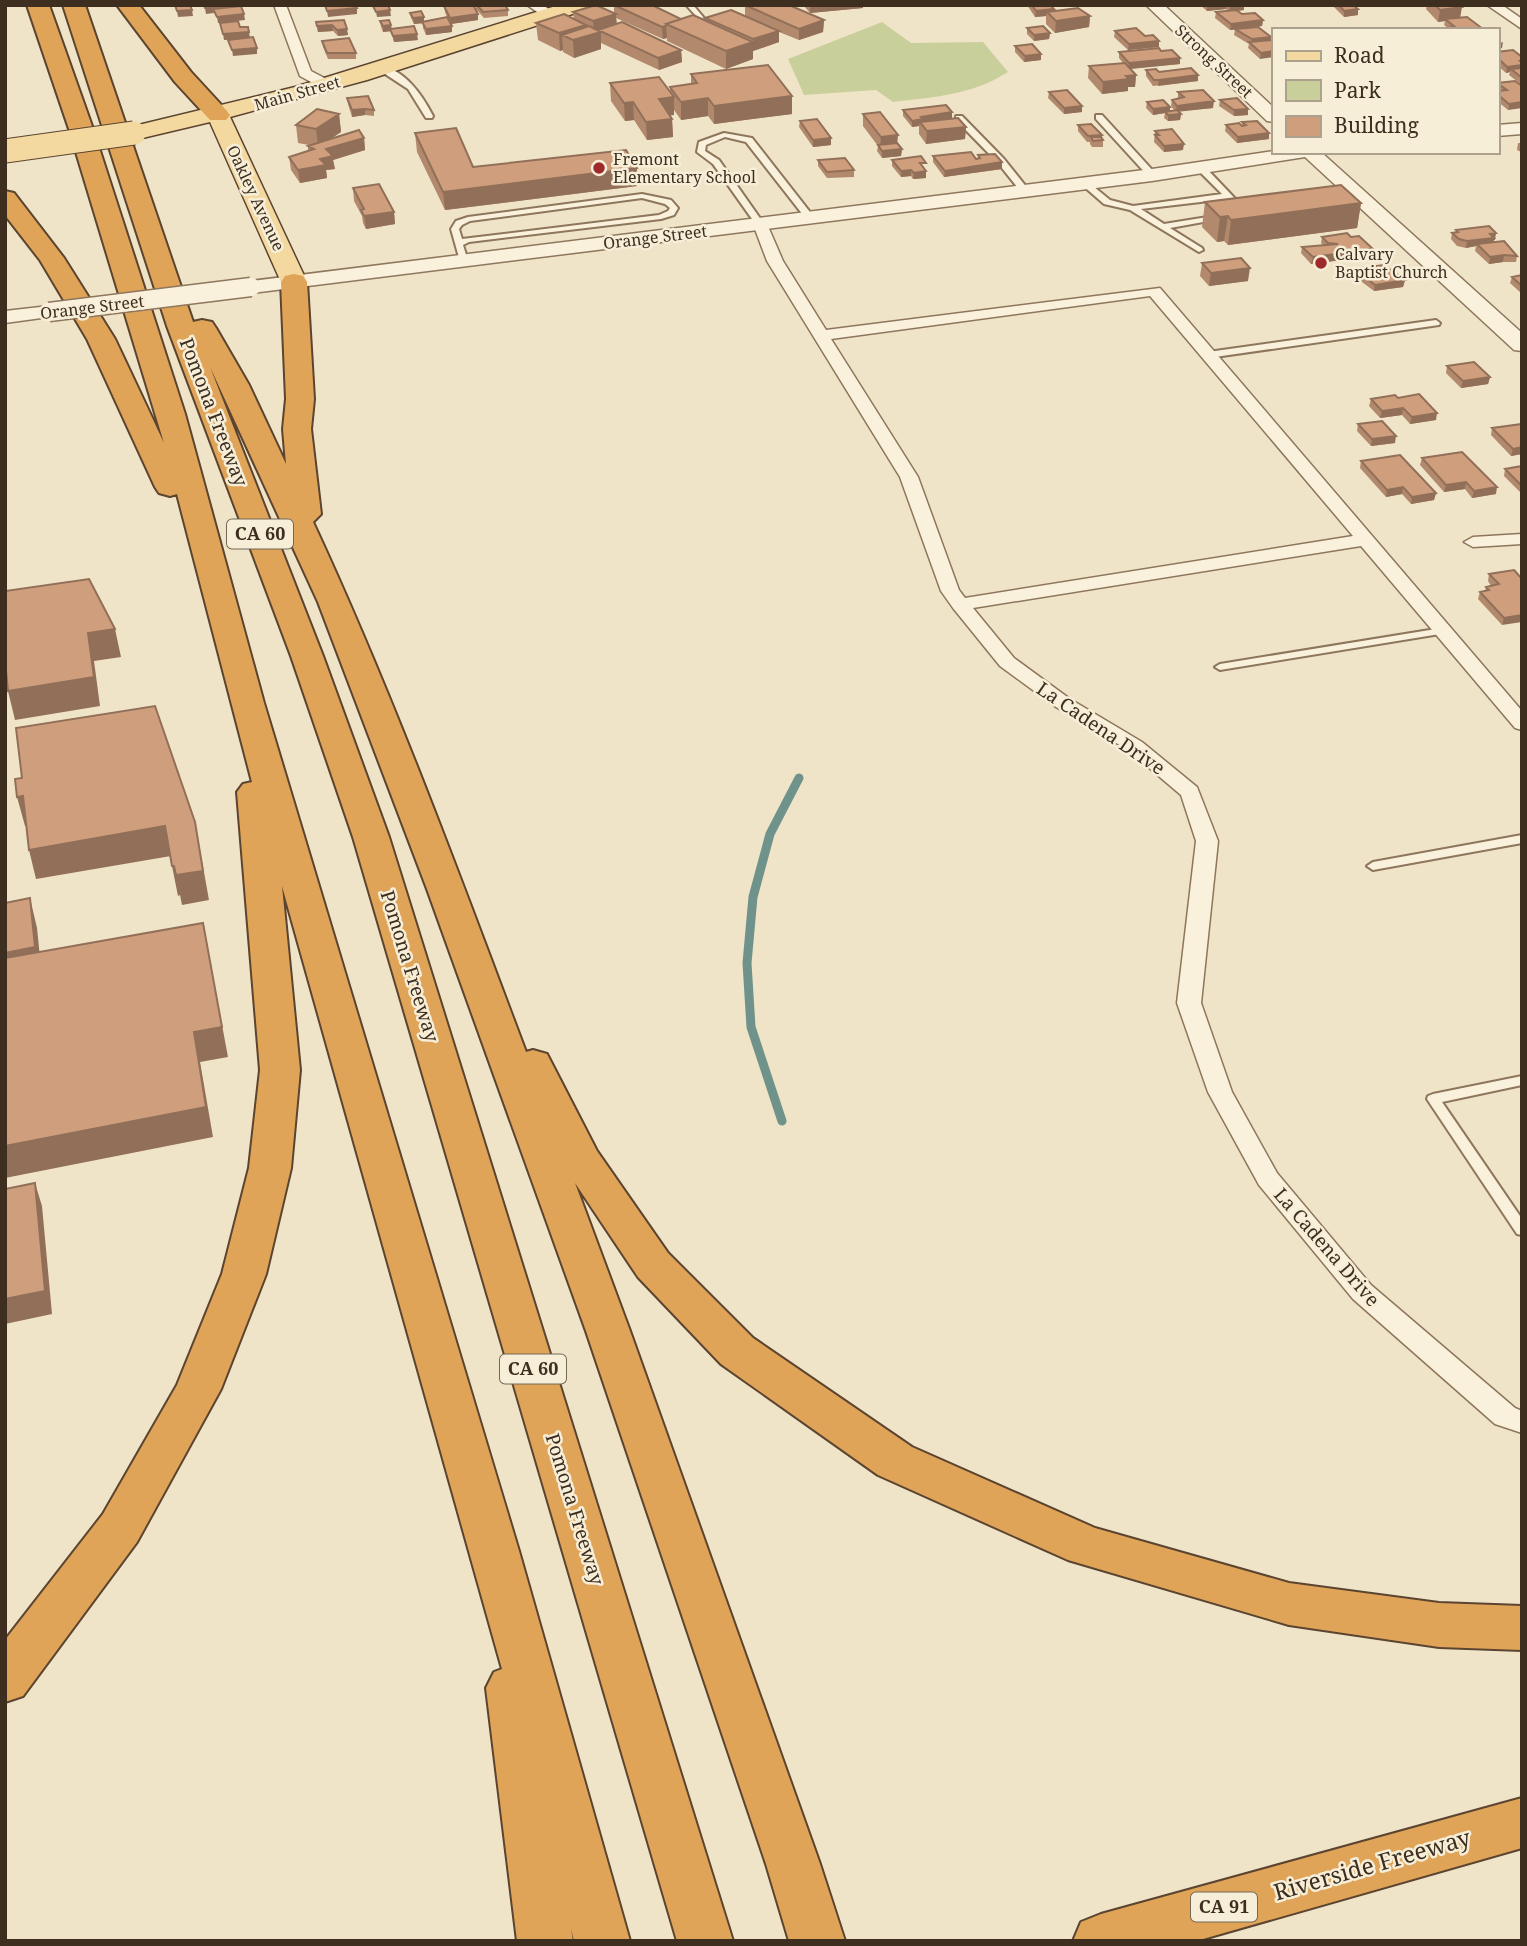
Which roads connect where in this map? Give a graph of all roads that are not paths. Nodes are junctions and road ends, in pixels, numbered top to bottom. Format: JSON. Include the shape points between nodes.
{"nodes":[{"id":1,"x":38,"y":5,"type":"edge"},
{"id":2,"x":74,"y":5,"type":"edge"},
{"id":3,"x":128,"y":5,"type":"edge"},
{"id":4,"x":281,"y":5,"type":"edge"},
{"id":5,"x":581,"y":5,"type":"edge"},
{"id":6,"x":689,"y":5,"type":"edge"},
{"id":7,"x":1154,"y":5,"type":"edge"},
{"id":8,"x":1493,"y":5,"type":"edge"},
{"id":9,"x":542,"y":10,"type":"edge"},
{"id":10,"x":702,"y":19,"type":"edge"},
{"id":11,"x":1522,"y":25,"type":"edge"},
{"id":12,"x":382,"y":68,"type":"junction"},
{"id":13,"x":327,"y":85,"type":"junction"},
{"id":14,"x":218,"y":116,"type":"junction"},
{"id":15,"x":429,"y":116,"type":"dead end"},
{"id":16,"x":1272,"y":116,"type":"edge"},
{"id":17,"x":1099,"y":117,"type":"dead end"},
{"id":18,"x":959,"y":118,"type":"edge"},
{"id":19,"x":1522,"y":128,"type":"edge"},
{"id":20,"x":1499,"y":131,"type":"edge"},
{"id":21,"x":5,"y":151,"type":"edge"},
{"id":22,"x":1290,"y":154,"type":"edge"},
{"id":23,"x":1312,"y":154,"type":"edge"},
{"id":24,"x":1201,"y":168,"type":"junction"},
{"id":25,"x":1152,"y":175,"type":"junction"},
{"id":26,"x":1085,"y":184,"type":"junction"},
{"id":27,"x":1026,"y":191,"type":"junction"},
{"id":28,"x":1227,"y":196,"type":"junction"},
{"id":29,"x":5,"y":198,"type":"edge"},
{"id":30,"x":1133,"y":208,"type":"junction"},
{"id":31,"x":810,"y":218,"type":"junction"},
{"id":32,"x":760,"y":224,"type":"junction"},
{"id":33,"x":1162,"y":227,"type":"junction"},
{"id":34,"x":148,"y":231,"type":"junction"},
{"id":35,"x":1199,"y":250,"type":"dead end"},
{"id":36,"x":461,"y":253,"type":"junction"},
{"id":37,"x":293,"y":282,"type":"junction"},
{"id":38,"x":5,"y":317,"type":"edge"},
{"id":39,"x":1436,"y":323,"type":"dead end"},
{"id":40,"x":822,"y":335,"type":"junction"},
{"id":41,"x":1522,"y":345,"type":"edge"},
{"id":42,"x":1208,"y":355,"type":"junction"},
{"id":43,"x":1522,"y":539,"type":"edge"},
{"id":44,"x":1365,"y":540,"type":"junction"},
{"id":45,"x":1473,"y":542,"type":"dead end"},
{"id":46,"x":220,"y":601,"type":"junction"},
{"id":47,"x":334,"y":603,"type":"junction"},
{"id":48,"x":960,"y":604,"type":"junction"},
{"id":49,"x":1442,"y":631,"type":"junction"},
{"id":50,"x":1220,"y":667,"type":"dead end"},
{"id":51,"x":247,"y":703,"type":"junction"},
{"id":52,"x":1522,"y":724,"type":"edge"},
{"id":53,"x":1522,"y":838,"type":"edge"},
{"id":54,"x":1373,"y":866,"type":"dead end"},
{"id":55,"x":446,"y":889,"type":"junction"},
{"id":56,"x":1522,"y":1080,"type":"edge"},
{"id":57,"x":1522,"y":1230,"type":"edge"},
{"id":58,"x":1522,"y":1422,"type":"edge"},
{"id":59,"x":495,"y":1550,"type":"junction"},
{"id":60,"x":1522,"y":1628,"type":"edge"},
{"id":61,"x":5,"y":1680,"type":"edge"},
{"id":62,"x":1522,"y":1823,"type":"edge"},
{"id":63,"x":700,"y":1921,"type":"edge"},
{"id":64,"x":600,"y":1934,"type":"edge"},
{"id":65,"x":544,"y":1941,"type":"edge"},
{"id":66,"x":817,"y":1941,"type":"edge"},
{"id":67,"x":1101,"y":1941,"type":"edge"}],
"edges":[{"from":1,"to":46,"type":"highway","name":"Pomona Freeway","number":"CA 60","via":[[170,414]]},
{"from":2,"to":34,"type":"highway","name":"Pomona Freeway","number":"CA 60"},
{"from":3,"to":14,"type":"highway"},
{"from":4,"to":13,"type":"street","via":[[305,73]]},
{"from":5,"to":9,"type":"main road","name":"Main Street"},
{"from":6,"to":10,"type":"lane"},
{"from":7,"to":16,"type":"street","name":"Strong Street"},
{"from":8,"to":11,"type":"street"},
{"from":9,"to":12,"type":"main road","name":"Main Street"},
{"from":12,"to":13,"type":"main road","name":"Main Street"},
{"from":12,"to":15,"type":"lane","via":[[418,93]]},
{"from":13,"to":14,"type":"main road","name":"Main Street"},
{"from":14,"to":21,"type":"main road","name":"Main Street","bridge":true},
{"from":14,"to":37,"type":"main road","name":"Oakley Avenue"},
{"from":17,"to":25,"type":"lane"},
{"from":18,"to":27,"type":"lane"},
{"from":19,"to":20,"type":"street"},
{"from":22,"to":24,"type":"street","name":"Orange Street"},
{"from":23,"to":41,"type":"street"},
{"from":24,"to":25,"type":"street","name":"Orange Street"},
{"from":24,"to":28,"type":"lane"},
{"from":25,"to":26,"type":"street","name":"Orange Street"},
{"from":26,"to":27,"type":"street","name":"Orange Street"},
{"from":26,"to":30,"type":"lane","via":[[1107,202]]},
{"from":27,"to":31,"type":"street","name":"Orange Street"},
{"from":28,"to":30,"type":"lane"},
{"from":28,"to":33,"type":"lane","via":[[1242,212]]},
{"from":29,"to":46,"type":"highway","via":[[51,258],[101,339]]},
{"from":30,"to":33,"type":"lane"},
{"from":31,"to":32,"type":"street","name":"Orange Street"},
{"from":31,"to":32,"type":"lane","via":[[749,140],[724,135],[702,144],[702,152],[716,162]]},
{"from":32,"to":36,"type":"street","name":"Orange Street"},
{"from":32,"to":40,"type":"street","name":"La Cadena Drive","via":[[775,261]]},
{"from":33,"to":35,"type":"lane"},
{"from":34,"to":47,"type":"highway","via":[[235,385]]},
{"from":34,"to":63,"type":"highway","name":"Pomona Freeway","number":"CA 60","via":[[371,837]]},
{"from":36,"to":36,"type":"lane","via":[[467,240],[661,217],[674,208],[668,202],[642,196],[468,219],[455,229]]},
{"from":36,"to":37,"type":"street","name":"Orange Street"},
{"from":37,"to":38,"type":"street","name":"Orange Street","bridge":true},
{"from":37,"to":47,"type":"highway","via":[[304,508]]},
{"from":39,"to":42,"type":"lane"},
{"from":40,"to":42,"type":"street","via":[[1154,291]]},
{"from":40,"to":48,"type":"street","name":"La Cadena Drive","via":[[909,477],[950,592]]},
{"from":42,"to":44,"type":"street"},
{"from":43,"to":45,"type":"street"},
{"from":44,"to":48,"type":"street"},
{"from":44,"to":49,"type":"street"},
{"from":46,"to":51,"type":"highway","name":"Pomona Freeway","number":"CA 60"},
{"from":47,"to":55,"type":"highway"},
{"from":48,"to":58,"type":"street","name":"La Cadena Drive","via":[[1007,662],[1063,703],[1135,746],[1190,792],[1207,841],[1189,1003],[1220,1092],[1268,1180],[1362,1292],[1505,1416]]},
{"from":49,"to":50,"type":"lane"},
{"from":49,"to":52,"type":"street"},
{"from":51,"to":59,"type":"highway","name":"Pomona Freeway","number":"CA 60"},
{"from":51,"to":61,"type":"highway","via":[[280,1070],[270,1168],[247,1261],[198,1389],[120,1528]]},
{"from":53,"to":54,"type":"lane"},
{"from":55,"to":60,"type":"highway","via":[[580,1158],[653,1265],[737,1351],[895,1461],[1085,1546],[1289,1604],[1439,1625]]},
{"from":55,"to":66,"type":"highway","via":[[608,1331]]},
{"from":56,"to":57,"type":"lane","via":[[1433,1099]]},
{"from":59,"to":64,"type":"highway","name":"Pomona Freeway","number":"CA 60"},
{"from":59,"to":65,"type":"highway"},
{"from":62,"to":67,"type":"highway","name":"Riverside Freeway","number":"CA 91"}]}
